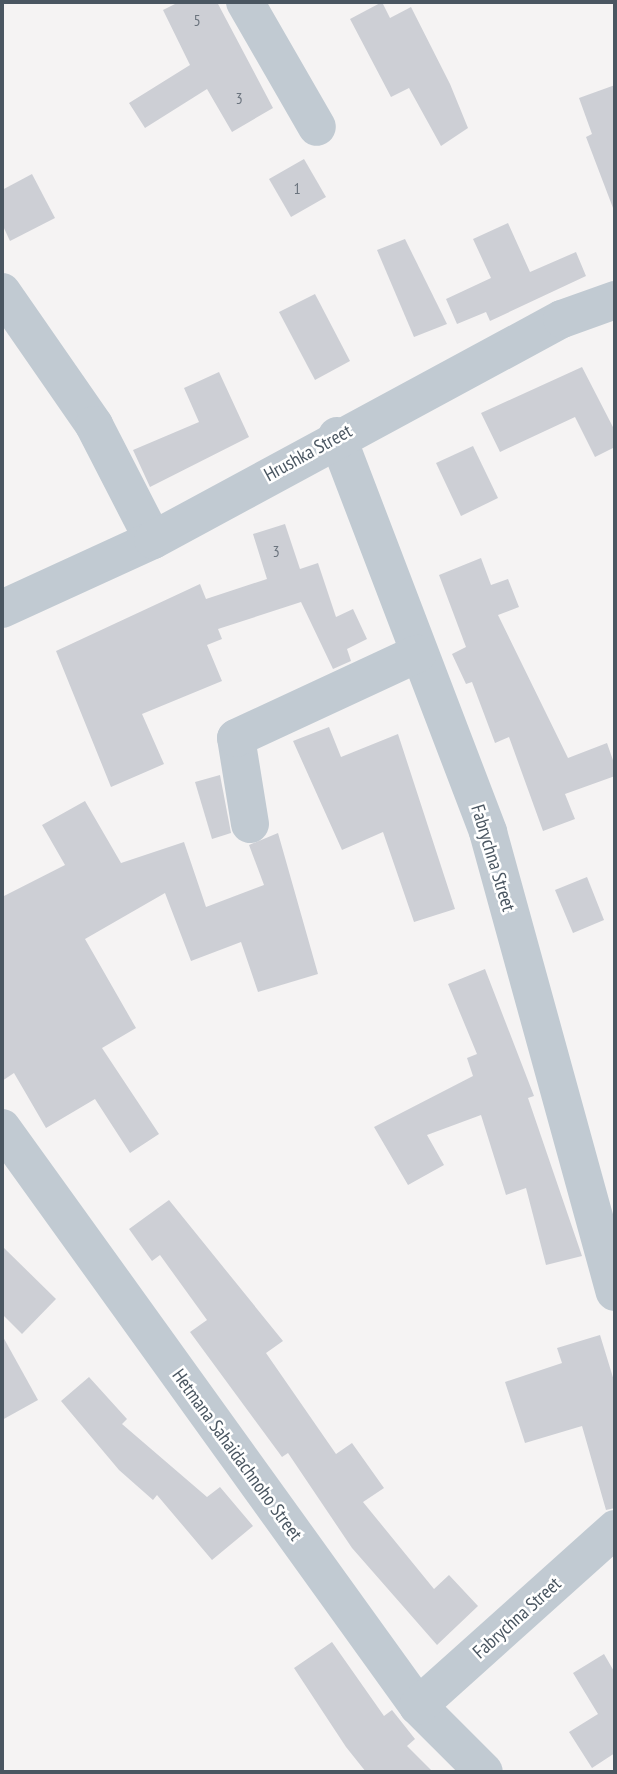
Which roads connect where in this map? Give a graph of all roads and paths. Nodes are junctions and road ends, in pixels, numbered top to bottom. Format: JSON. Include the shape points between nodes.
{"nodes":[{"id":1,"x":245,"y":2,"type":"edge"},
{"id":2,"x":317,"y":127,"type":"dead end"},
{"id":3,"x":2,"y":292,"type":"edge"},
{"id":4,"x":615,"y":300,"type":"edge"},
{"id":5,"x":337,"y":436,"type":"junction"},
{"id":6,"x":153,"y":540,"type":"junction"},
{"id":7,"x":2,"y":609,"type":"edge"},
{"id":8,"x":417,"y":654,"type":"junction"},
{"id":9,"x":250,"y":824,"type":"dead end"},
{"id":10,"x":2,"y":1128,"type":"edge"},
{"id":11,"x":615,"y":1292,"type":"edge"},
{"id":12,"x":615,"y":1529,"type":"edge"},
{"id":13,"x":418,"y":1706,"type":"junction"},
{"id":14,"x":484,"y":1772,"type":"edge"}],
"edges":[{"from":1,"to":2,"type":"street"},
{"from":3,"to":6,"type":"street","via":[[94,425]]},
{"from":4,"to":5,"type":"street","name":"Hrushka Street","via":[[562,319]]},
{"from":5,"to":6,"type":"street","name":"Hrushka Street"},
{"from":5,"to":8,"type":"street","name":"Fabrychna Street"},
{"from":6,"to":7,"type":"street","name":"Hrushka Street"},
{"from":8,"to":9,"type":"street","via":[[236,738]]},
{"from":8,"to":11,"type":"street","name":"Fabrychna Street","via":[[488,832]]},
{"from":10,"to":13,"type":"street","name":"Hetmana Sahaidachnoho Street"},
{"from":12,"to":13,"type":"street","name":"Fabrychna Street"},
{"from":13,"to":14,"type":"street","name":"Hetmana Sahaidachnoho Street"}]}
